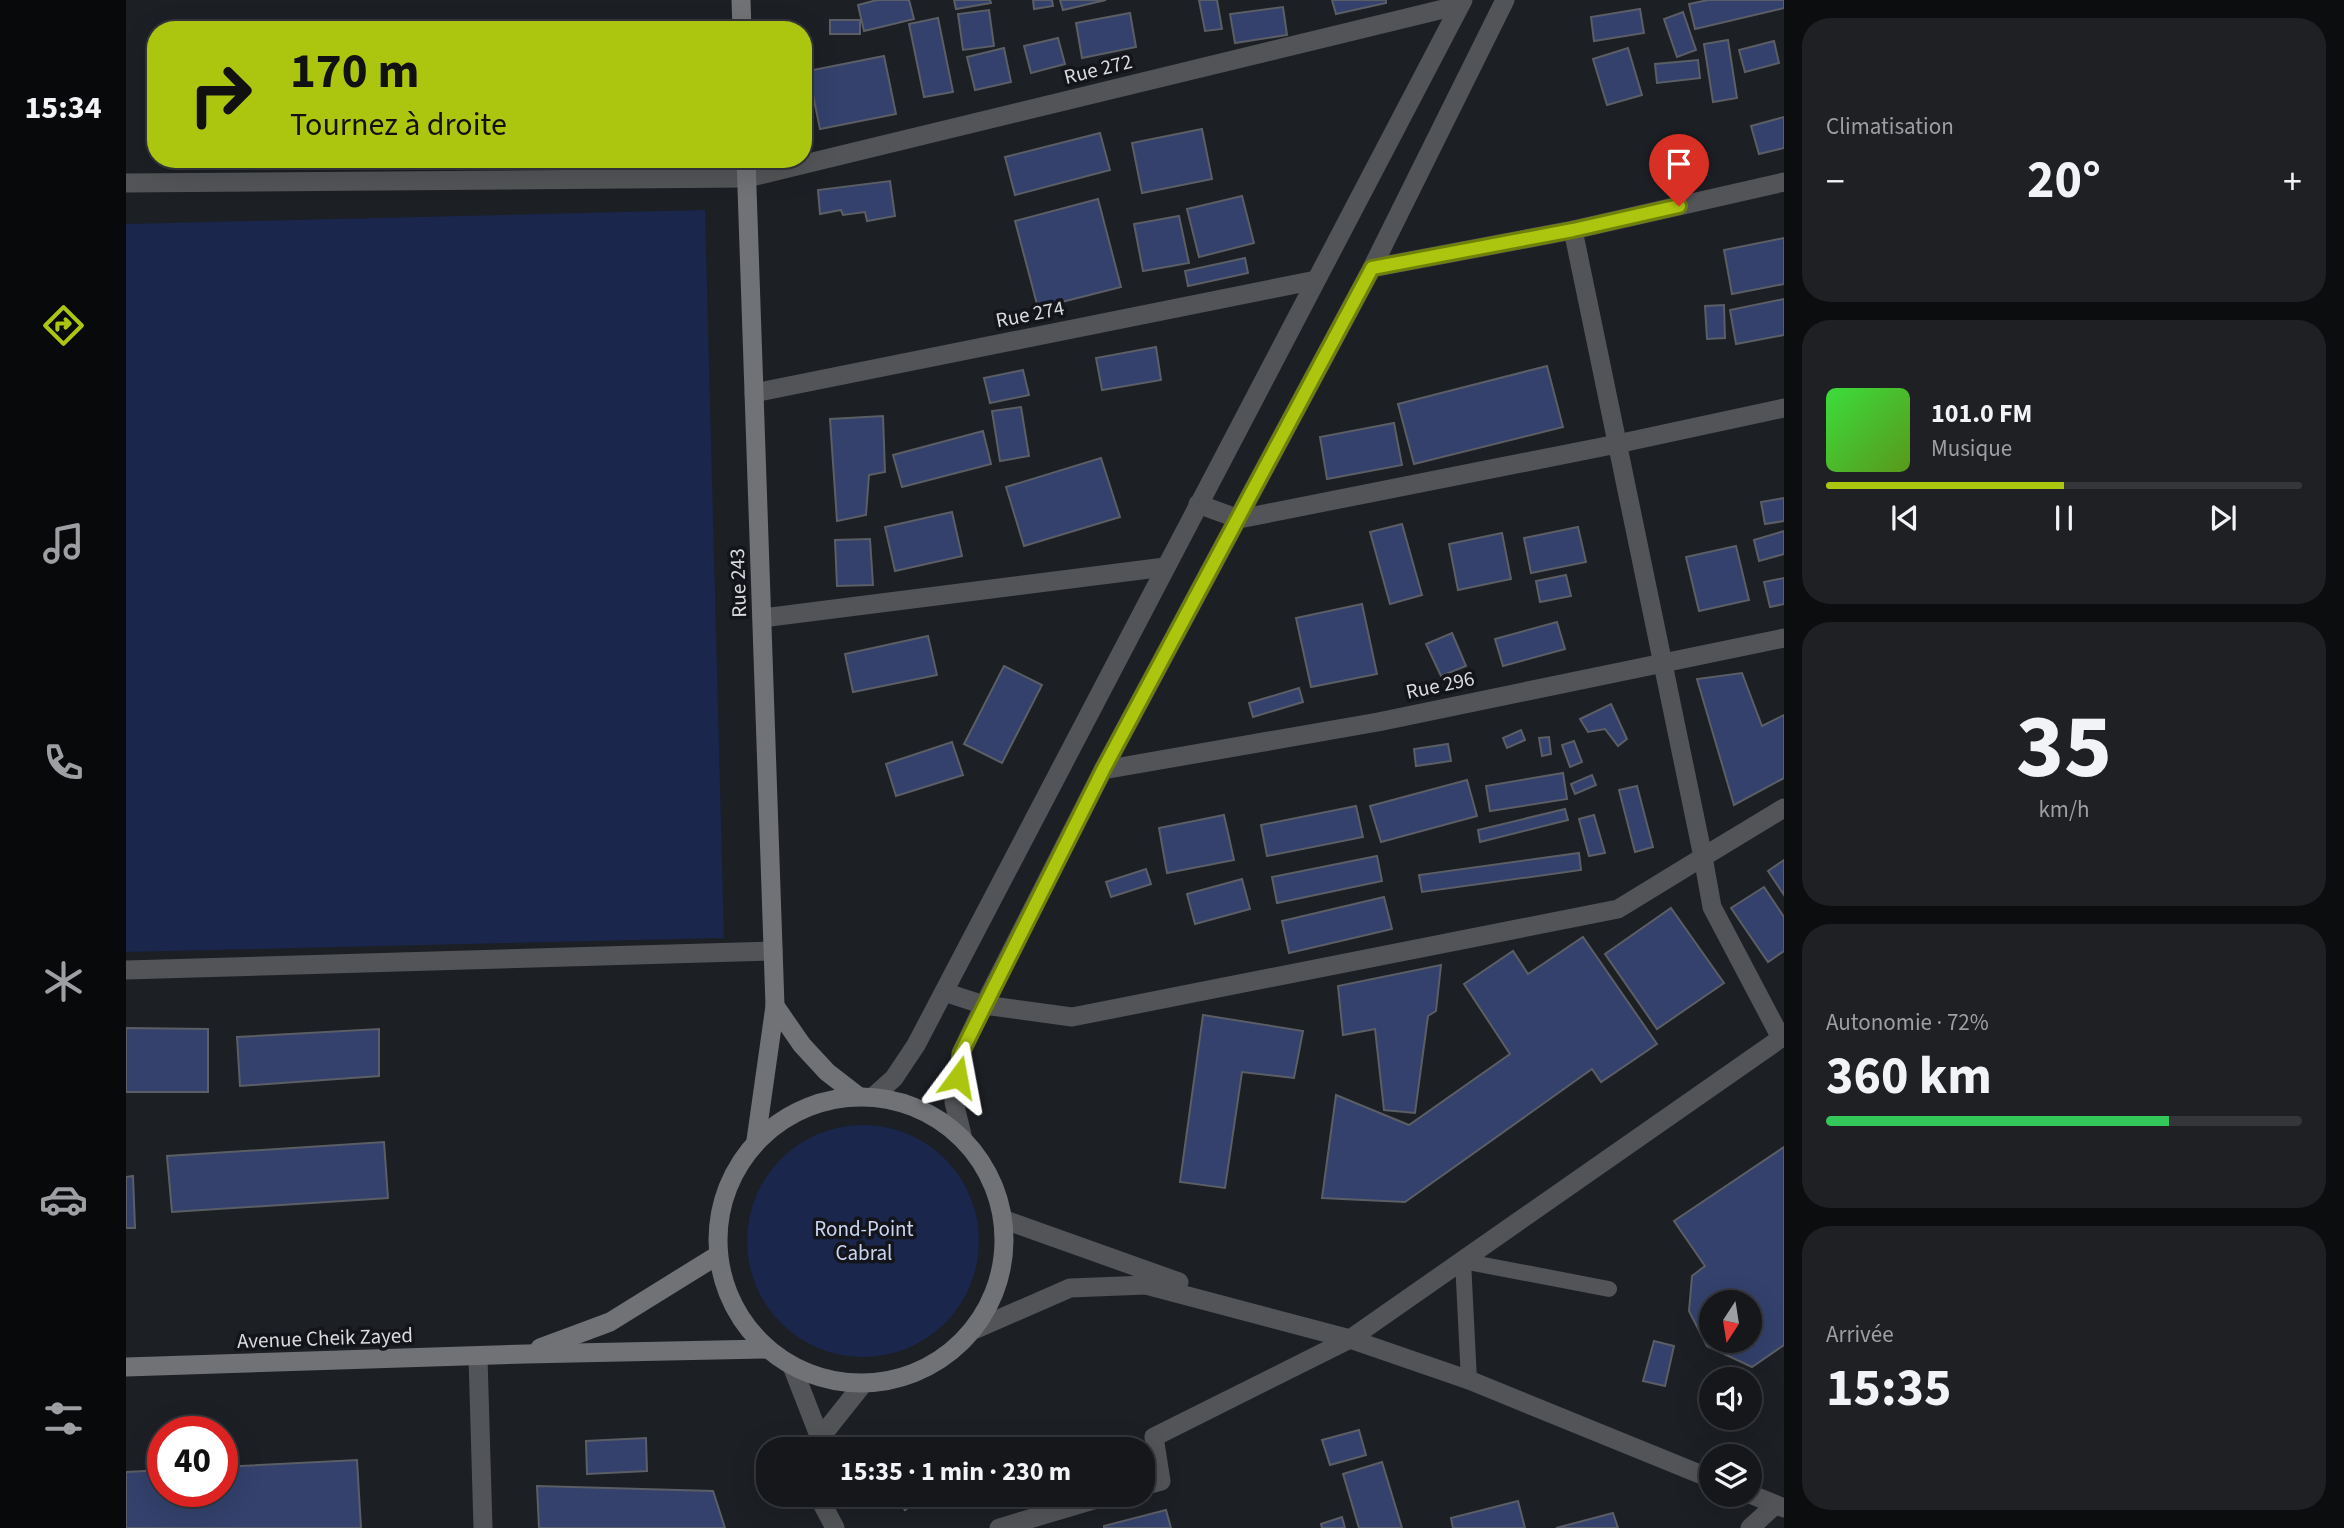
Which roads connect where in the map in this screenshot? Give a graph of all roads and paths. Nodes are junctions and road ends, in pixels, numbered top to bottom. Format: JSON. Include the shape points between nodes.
{"nodes":[{"id":1,"x":741,"y":0,"type":"edge"},
{"id":2,"x":1505,"y":0,"type":"edge"},
{"id":3,"x":1461,"y":3,"type":"edge"},
{"id":4,"x":742,"y":21,"type":"edge"},
{"id":5,"x":812,"y":153,"type":"edge"},
{"id":6,"x":747,"y":168,"type":"edge"},
{"id":7,"x":1784,"y":182,"type":"edge"},
{"id":8,"x":126,"y":183,"type":"edge"},
{"id":9,"x":1573,"y":230,"type":"junction"},
{"id":10,"x":1372,"y":268,"type":"junction"},
{"id":11,"x":1316,"y":280,"type":"junction"},
{"id":12,"x":754,"y":393,"type":"junction"},
{"id":13,"x":1784,"y":408,"type":"edge"},
{"id":14,"x":1617,"y":444,"type":"junction"},
{"id":15,"x":1199,"y":504,"type":"junction"},
{"id":16,"x":1239,"y":519,"type":"junction"},
{"id":17,"x":1165,"y":567,"type":"junction"},
{"id":18,"x":762,"y":618,"type":"junction"},
{"id":19,"x":1784,"y":638,"type":"edge"},
{"id":20,"x":1664,"y":662,"type":"junction"},
{"id":21,"x":1103,"y":770,"type":"junction"},
{"id":22,"x":1784,"y":808,"type":"edge"},
{"id":23,"x":1703,"y":856,"type":"junction"},
{"id":24,"x":773,"y":951,"type":"junction"},
{"id":25,"x":126,"y":970,"type":"edge"},
{"id":26,"x":944,"y":992,"type":"junction"},
{"id":27,"x":984,"y":1005,"type":"junction"},
{"id":28,"x":775,"y":1006,"type":"junction"},
{"id":29,"x":1782,"y":1037,"type":"edge"},
{"id":30,"x":866,"y":1096,"type":"junction"},
{"id":31,"x":962,"y":1135,"type":"junction"},
{"id":32,"x":756,"y":1140,"type":"junction"},
{"id":33,"x":1005,"y":1220,"type":"junction"},
{"id":34,"x":718,"y":1255,"type":"junction"},
{"id":35,"x":1463,"y":1261,"type":"junction"},
{"id":36,"x":1609,"y":1289,"type":"dead end"},
{"id":37,"x":1302,"y":1325,"type":"junction"},
{"id":38,"x":975,"y":1329,"type":"junction"},
{"id":39,"x":1350,"y":1339,"type":"junction"},
{"id":40,"x":768,"y":1349,"type":"junction"},
{"id":41,"x":526,"y":1354,"type":"junction"},
{"id":42,"x":478,"y":1357,"type":"junction"},
{"id":43,"x":792,"y":1366,"type":"junction"},
{"id":44,"x":126,"y":1367,"type":"edge"},
{"id":45,"x":1469,"y":1380,"type":"junction"},
{"id":46,"x":863,"y":1384,"type":"junction"},
{"id":47,"x":818,"y":1437,"type":"edge"},
{"id":48,"x":824,"y":1437,"type":"edge"},
{"id":49,"x":1154,"y":1437,"type":"edge"},
{"id":50,"x":1155,"y":1443,"type":"edge"},
{"id":51,"x":1699,"y":1474,"type":"edge"},
{"id":52,"x":1155,"y":1483,"type":"edge"},
{"id":53,"x":1762,"y":1499,"type":"edge"},
{"id":54,"x":824,"y":1507,"type":"edge"},
{"id":55,"x":1070,"y":1507,"type":"edge"},
{"id":56,"x":1780,"y":1507,"type":"edge"},
{"id":57,"x":483,"y":1528,"type":"edge"},
{"id":58,"x":835,"y":1528,"type":"edge"},
{"id":59,"x":999,"y":1528,"type":"edge"},
{"id":60,"x":1749,"y":1528,"type":"edge"}],
"edges":[{"from":1,"to":4,"type":"main road"},
{"from":2,"to":10,"type":"street"},
{"from":3,"to":5,"type":"street","name":"Rue 272"},
{"from":3,"to":11,"type":"street"},
{"from":6,"to":8,"type":"street","name":"Rue 272"},
{"from":6,"to":12,"type":"main road","name":"Rue 243"},
{"from":7,"to":9,"type":"street"},
{"from":9,"to":10,"type":"street"},
{"from":9,"to":14,"type":"street"},
{"from":10,"to":16,"type":"street"},
{"from":11,"to":12,"type":"street","name":"Rue 274"},
{"from":11,"to":15,"type":"street"},
{"from":12,"to":18,"type":"main road","name":"Rue 243"},
{"from":13,"to":14,"type":"street"},
{"from":14,"to":16,"type":"street"},
{"from":14,"to":20,"type":"street"},
{"from":15,"to":16,"type":"street"},
{"from":15,"to":17,"type":"street"},
{"from":16,"to":21,"type":"street"},
{"from":17,"to":18,"type":"street"},
{"from":17,"to":26,"type":"street"},
{"from":18,"to":24,"type":"main road","name":"Rue 243"},
{"from":19,"to":20,"type":"street","name":"Rue 296"},
{"from":20,"to":21,"type":"street","name":"Rue 296","via":[[1378,722]]},
{"from":20,"to":23,"type":"street"},
{"from":21,"to":27,"type":"street"},
{"from":22,"to":23,"type":"street"},
{"from":23,"to":27,"type":"street","via":[[1618,909],[1072,1017]]},
{"from":23,"to":29,"type":"street","via":[[1712,908]]},
{"from":24,"to":25,"type":"street"},
{"from":24,"to":28,"type":"main road","name":"Rue 243"},
{"from":26,"to":27,"type":"street"},
{"from":26,"to":30,"type":"street","via":[[894,1078]]},
{"from":27,"to":31,"type":"street","via":[[961,1053],[954,1102]]},
{"from":28,"to":30,"type":"main road","via":[[827,1072]]},
{"from":28,"to":32,"type":"main road","name":"Rue 243"},
{"from":29,"to":35,"type":"street"},
{"from":30,"to":31,"type":"main road","via":[[906,1103]]},
{"from":30,"to":32,"type":"main road","via":[[821,1101],[786,1117]]},
{"from":31,"to":33,"type":"main road","via":[[991,1174]]},
{"from":32,"to":34,"type":"main road","via":[[732,1174],[719,1213]]},
{"from":33,"to":37,"type":"street"},
{"from":33,"to":38,"type":"main road","via":[[1001,1278]]},
{"from":34,"to":40,"type":"main road","via":[[733,1307]]},
{"from":34,"to":41,"type":"main road","name":"Avenue Cheik Zayed","via":[[610,1322]]},
{"from":35,"to":36,"type":"lane"},
{"from":35,"to":39,"type":"street"},
{"from":35,"to":45,"type":"lane"},
{"from":37,"to":38,"type":"street","via":[[1146,1285],[1070,1288]]},
{"from":37,"to":39,"type":"street"},
{"from":38,"to":46,"type":"main road","via":[[944,1358],[905,1377]]},
{"from":39,"to":45,"type":"street"},
{"from":39,"to":49,"type":"street"},
{"from":40,"to":41,"type":"main road","name":"Avenue Cheik Zayed"},
{"from":40,"to":43,"type":"main road"},
{"from":41,"to":42,"type":"main road","name":"Avenue Cheik Zayed"},
{"from":42,"to":44,"type":"main road","name":"Avenue Cheik Zayed"},
{"from":42,"to":57,"type":"street"},
{"from":43,"to":46,"type":"main road","via":[[827,1379]]},
{"from":43,"to":47,"type":"street"},
{"from":45,"to":51,"type":"street"},
{"from":46,"to":48,"type":"street"},
{"from":50,"to":52,"type":"street","via":[[1161,1481]]},
{"from":53,"to":56,"type":"street"},
{"from":54,"to":58,"type":"street"},
{"from":55,"to":59,"type":"street"},
{"from":56,"to":60,"type":"street"}]}
